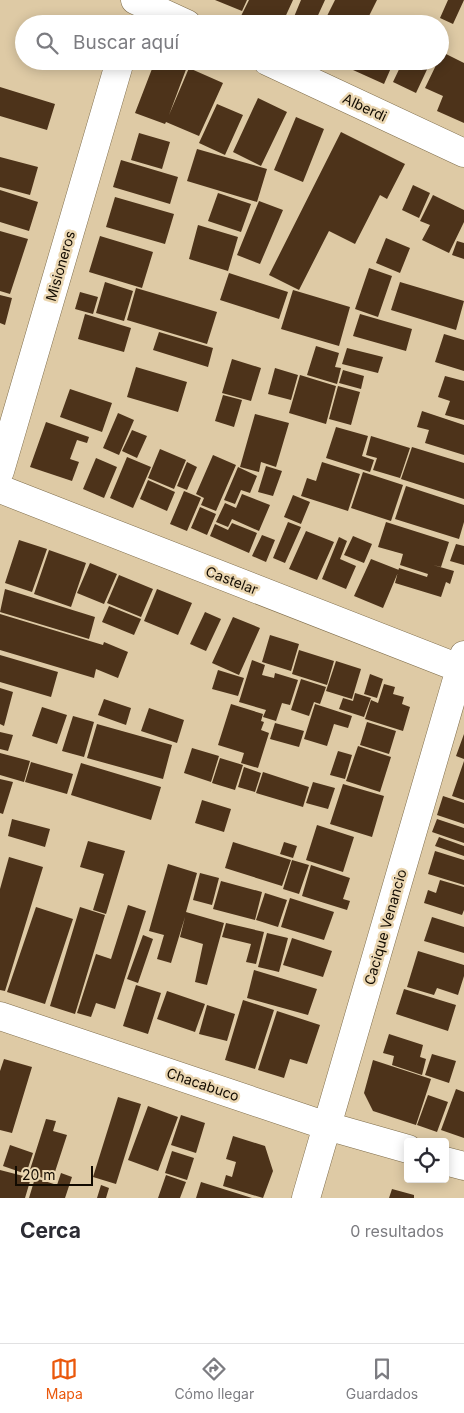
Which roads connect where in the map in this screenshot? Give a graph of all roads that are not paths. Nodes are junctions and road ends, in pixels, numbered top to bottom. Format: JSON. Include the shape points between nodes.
{"nodes":[{"id":1,"x":135,"y":6,"type":"edge"},
{"id":2,"x":161,"y":15,"type":"edge"},
{"id":3,"x":117,"y":70,"type":"edge"},
{"id":4,"x":286,"y":70,"type":"edge"},
{"id":5,"x":464,"y":153,"type":"edge"},
{"id":6,"x":0,"y":471,"type":"edge"},
{"id":7,"x":0,"y":489,"type":"edge"},
{"id":8,"x":463,"y":665,"type":"edge"},
{"id":9,"x":0,"y":1016,"type":"edge"},
{"id":10,"x":327,"y":1126,"type":"junction"},
{"id":11,"x":404,"y":1149,"type":"edge"},
{"id":12,"x":449,"y":1161,"type":"edge"},
{"id":13,"x":464,"y":1166,"type":"edge"},
{"id":14,"x":306,"y":1198,"type":"edge"}],
"edges":[{"from":1,"to":2,"type":"street"},
{"from":3,"to":6,"type":"street","name":"Misioneros"},
{"from":4,"to":5,"type":"street","name":"Alberdi"},
{"from":7,"to":8,"type":"street","name":"Castelar"},
{"from":8,"to":10,"type":"street","name":"Cacique Venancio"},
{"from":9,"to":10,"type":"street","name":"Chacabuco"},
{"from":10,"to":11,"type":"street","name":"Chacabuco"},
{"from":10,"to":14,"type":"street","name":"Cacique Venancio"},
{"from":12,"to":13,"type":"street"}]}
